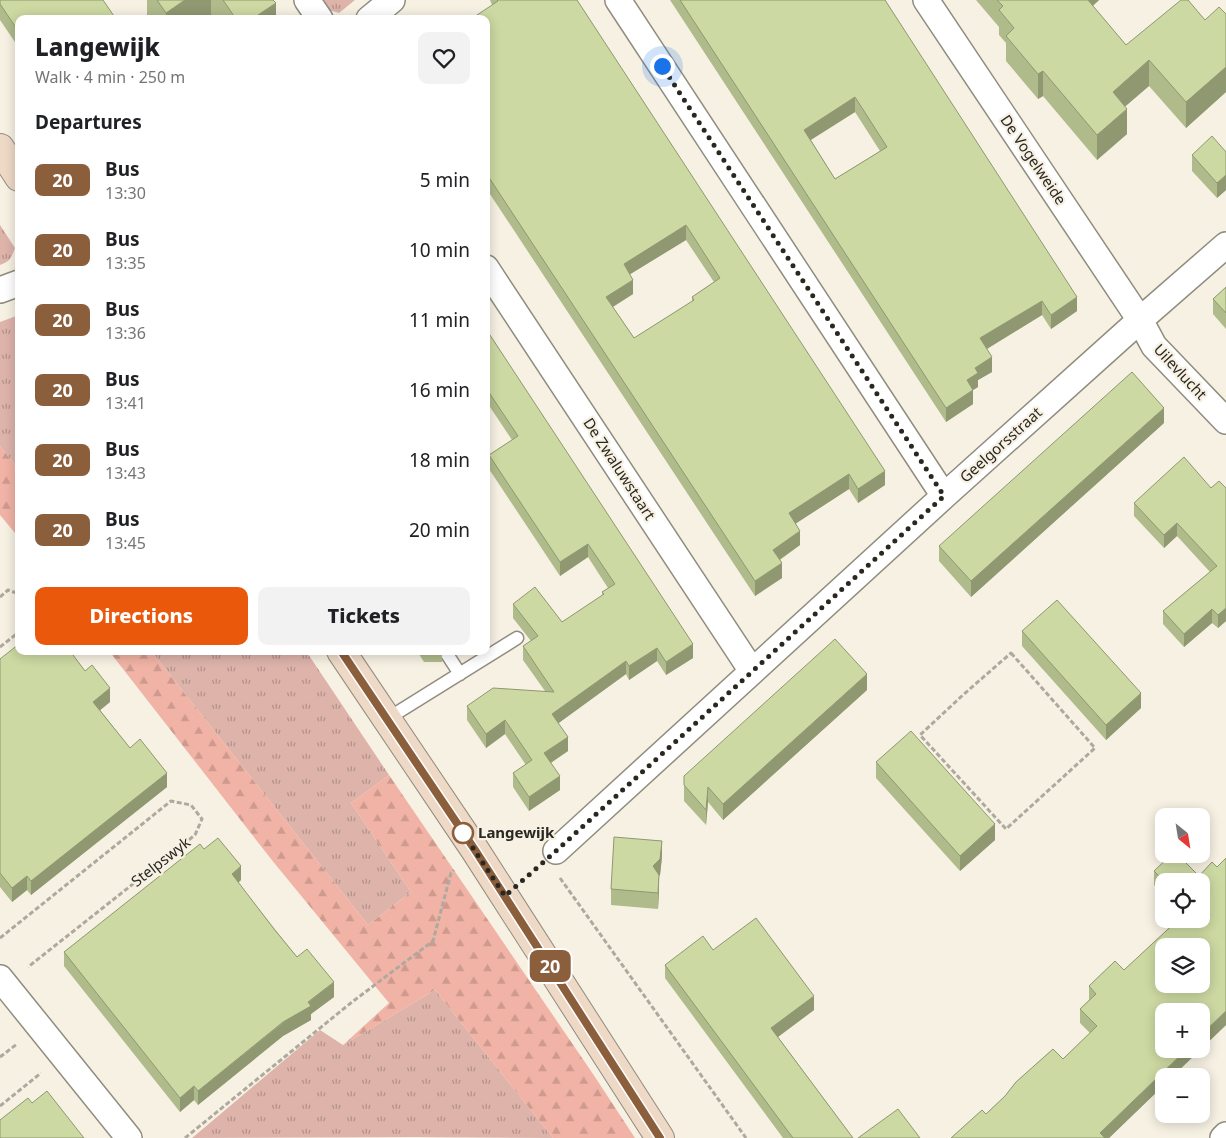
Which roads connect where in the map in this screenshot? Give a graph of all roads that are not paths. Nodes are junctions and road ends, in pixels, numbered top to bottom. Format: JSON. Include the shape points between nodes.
{"nodes":[{"id":1,"x":307,"y":0,"type":"edge"},
{"id":2,"x":392,"y":0,"type":"edge"},
{"id":3,"x":618,"y":0,"type":"edge"},
{"id":4,"x":926,"y":0,"type":"edge"},
{"id":5,"x":317,"y":15,"type":"edge"},
{"id":6,"x":375,"y":15,"type":"edge"},
{"id":7,"x":0,"y":148,"type":"edge"},
{"id":8,"x":15,"y":171,"type":"edge"},
{"id":9,"x":1226,"y":245,"type":"edge"},
{"id":10,"x":490,"y":274,"type":"edge"},
{"id":11,"x":15,"y":284,"type":"edge"},
{"id":12,"x":0,"y":290,"type":"edge"},
{"id":13,"x":1140,"y":320,"type":"junction"},
{"id":14,"x":1226,"y":421,"type":"edge"},
{"id":15,"x":944,"y":496,"type":"junction"},
{"id":16,"x":516,"y":638,"type":"dead end"},
{"id":17,"x":344,"y":655,"type":"edge"},
{"id":18,"x":448,"y":655,"type":"edge"},
{"id":19,"x":490,"y":655,"type":"edge"},
{"id":20,"x":490,"y":655,"type":"edge"},
{"id":21,"x":752,"y":671,"type":"junction"},
{"id":22,"x":460,"y":674,"type":"junction"},
{"id":23,"x":387,"y":720,"type":"junction"},
{"id":24,"x":551,"y":855,"type":"road end"},
{"id":25,"x":3,"y":981,"type":"edge"},
{"id":26,"x":1226,"y":1135,"type":"edge"},
{"id":27,"x":129,"y":1138,"type":"edge"},
{"id":28,"x":660,"y":1138,"type":"edge"},
{"id":29,"x":1223,"y":1138,"type":"edge"}],
"edges":[{"from":1,"to":5,"type":"street"},
{"from":2,"to":6,"type":"street"},
{"from":3,"to":15,"type":"street"},
{"from":4,"to":13,"type":"street","name":"De Vogelweide"},
{"from":7,"to":8,"type":"main road"},
{"from":9,"to":13,"type":"street","name":"Geelgorsstraat"},
{"from":10,"to":21,"type":"street","name":"De Zwaluwstaart"},
{"from":11,"to":12,"type":"street"},
{"from":13,"to":14,"type":"street","name":"Uilevlucht","via":[[1154,346]]},
{"from":13,"to":15,"type":"street","name":"Geelgorsstraat"},
{"from":15,"to":21,"type":"street","name":"Geelgorsstraat"},
{"from":16,"to":20,"type":"lane"},
{"from":17,"to":23,"type":"main road"},
{"from":18,"to":22,"type":"lane"},
{"from":19,"to":22,"type":"lane"},
{"from":21,"to":24,"type":"street","name":"Geelgorsstraat"},
{"from":22,"to":23,"type":"lane"},
{"from":23,"to":28,"type":"main road","via":[[475,850]]},
{"from":25,"to":27,"type":"street"},
{"from":26,"to":29,"type":"street"}]}
